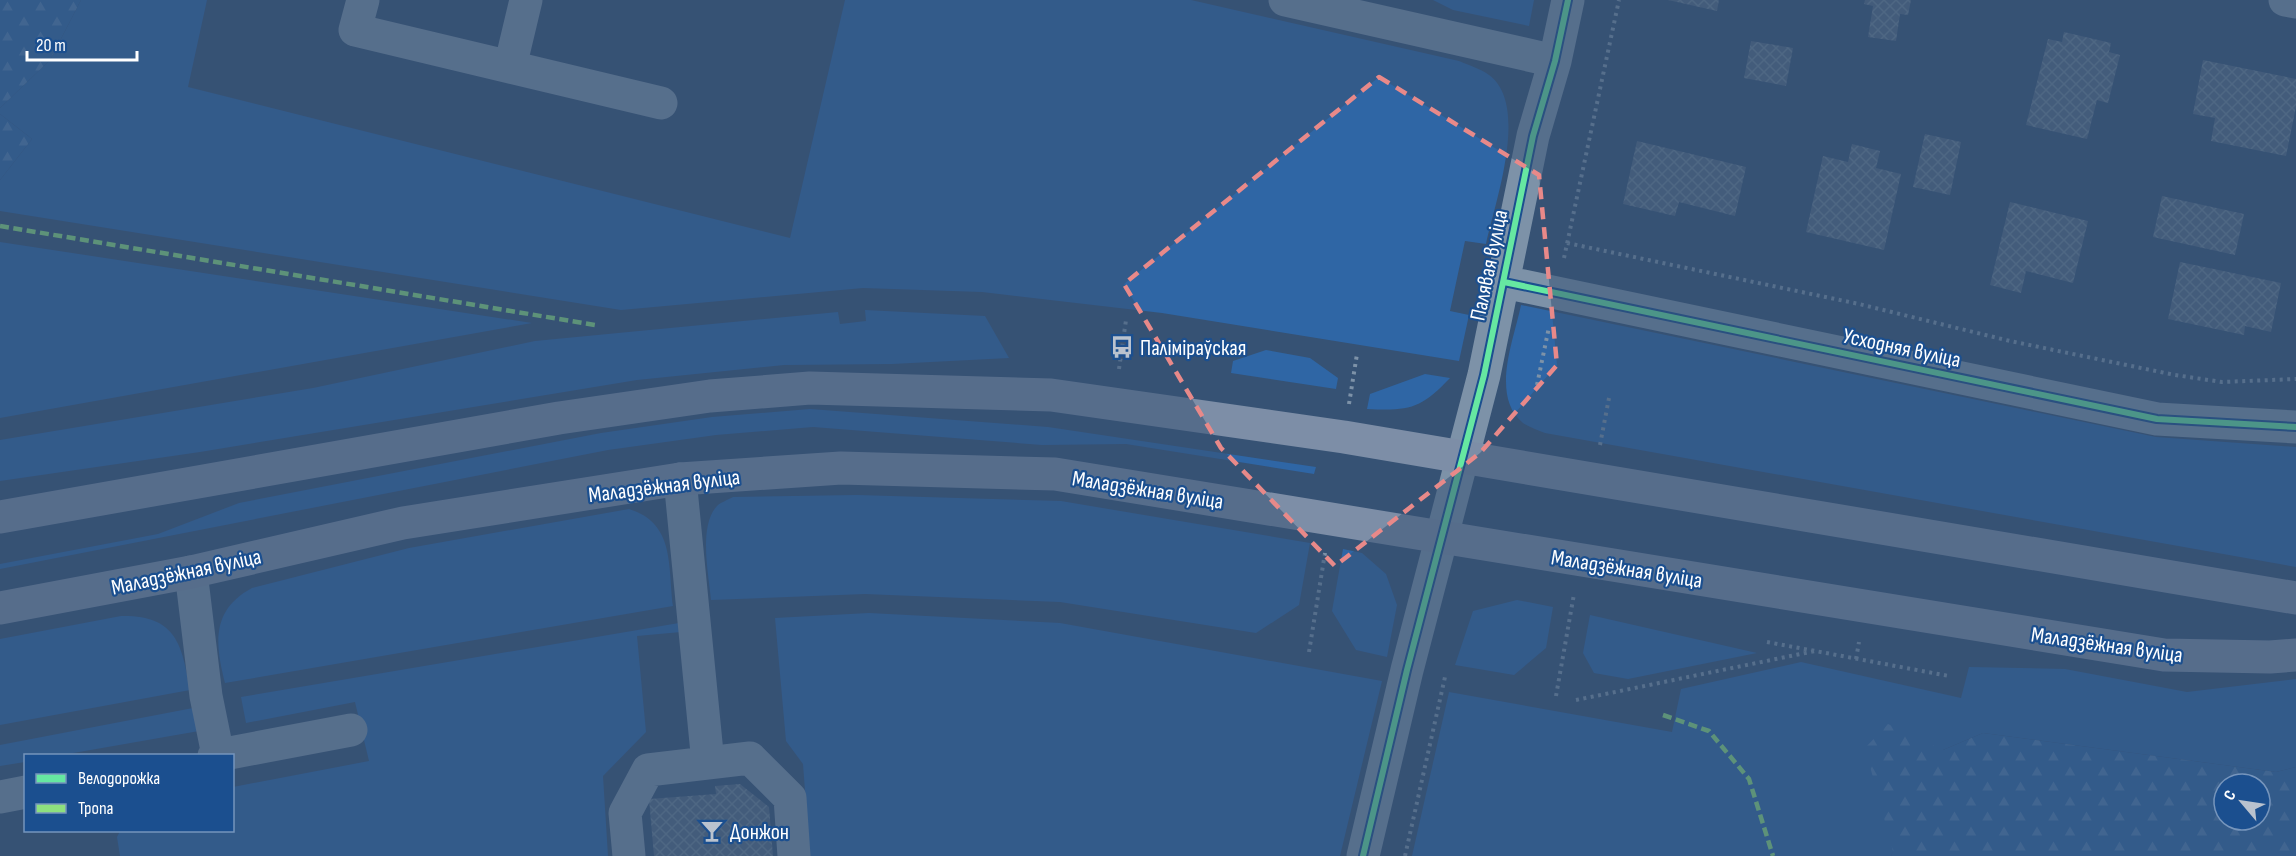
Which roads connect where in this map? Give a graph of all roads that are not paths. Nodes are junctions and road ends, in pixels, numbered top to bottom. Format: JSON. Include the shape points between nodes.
{"nodes":[{"id":1,"x":363,"y":0,"type":"edge"},
{"id":2,"x":526,"y":0,"type":"edge"},
{"id":3,"x":1285,"y":0,"type":"edge"},
{"id":4,"x":1568,"y":0,"type":"edge"},
{"id":5,"x":2285,"y":0,"type":"edge"},
{"id":6,"x":2296,"y":2,"type":"edge"},
{"id":7,"x":1555,"y":61,"type":"junction"},
{"id":8,"x":510,"y":67,"type":"junction"},
{"id":9,"x":661,"y":103,"type":"dead end"},
{"id":10,"x":1504,"y":282,"type":"junction"},
{"id":11,"x":2296,"y":427,"type":"edge"},
{"id":12,"x":1462,"y":459,"type":"junction"},
{"id":13,"x":680,"y":479,"type":"junction"},
{"id":14,"x":0,"y":517,"type":"edge"},
{"id":15,"x":1442,"y":537,"type":"junction"},
{"id":16,"x":191,"y":572,"type":"junction"},
{"id":17,"x":2296,"y":598,"type":"edge"},
{"id":18,"x":0,"y":608,"type":"edge"},
{"id":19,"x":2296,"y":655,"type":"edge"},
{"id":20,"x":351,"y":730,"type":"dead end"},
{"id":21,"x":216,"y":754,"type":"edge"},
{"id":22,"x":221,"y":754,"type":"edge"},
{"id":23,"x":708,"y":763,"type":"junction"},
{"id":24,"x":24,"y":792,"type":"edge"},
{"id":25,"x":0,"y":797,"type":"edge"},
{"id":26,"x":628,"y":856,"type":"edge"},
{"id":27,"x":794,"y":856,"type":"edge"},
{"id":28,"x":1364,"y":856,"type":"edge"}],
"edges":[{"from":1,"to":8,"type":"street","via":[[355,30]]},
{"from":2,"to":8,"type":"street"},
{"from":3,"to":7,"type":"street"},
{"from":4,"to":7,"type":"street","name":"Палявая вуліца"},
{"from":5,"to":6,"type":"street"},
{"from":7,"to":10,"type":"street","name":"Палявая вуліца","via":[[1533,136]]},
{"from":8,"to":9,"type":"street"},
{"from":10,"to":11,"type":"street","name":"Усходняя вуліца","via":[[2157,419]]},
{"from":10,"to":12,"type":"street","name":"Палявая вуліца"},
{"from":12,"to":14,"type":"main road","via":[[1344,437],[1051,395],[810,388],[710,396],[559,418]]},
{"from":12,"to":15,"type":"street","name":"Палявая вуліца"},
{"from":12,"to":17,"type":"main road"},
{"from":13,"to":15,"type":"main road","name":"Маладзёжная вуліца","via":[[841,468],[1055,474]]},
{"from":13,"to":16,"type":"main road","name":"Маладзёжная вуліца","via":[[403,523]]},
{"from":13,"to":23,"type":"street"},
{"from":15,"to":19,"type":"main road","name":"Маладзёжная вуліца","via":[[2164,655]]},
{"from":15,"to":28,"type":"street","name":"Палявая вуліца"},
{"from":16,"to":18,"type":"main road","name":"Маладзёжная вуліца"},
{"from":16,"to":21,"type":"street"},
{"from":20,"to":22,"type":"street"},
{"from":23,"to":26,"type":"street","via":[[648,770],[625,813]]},
{"from":23,"to":27,"type":"street","via":[[750,758],[789,798]]},
{"from":24,"to":25,"type":"street"}]}
